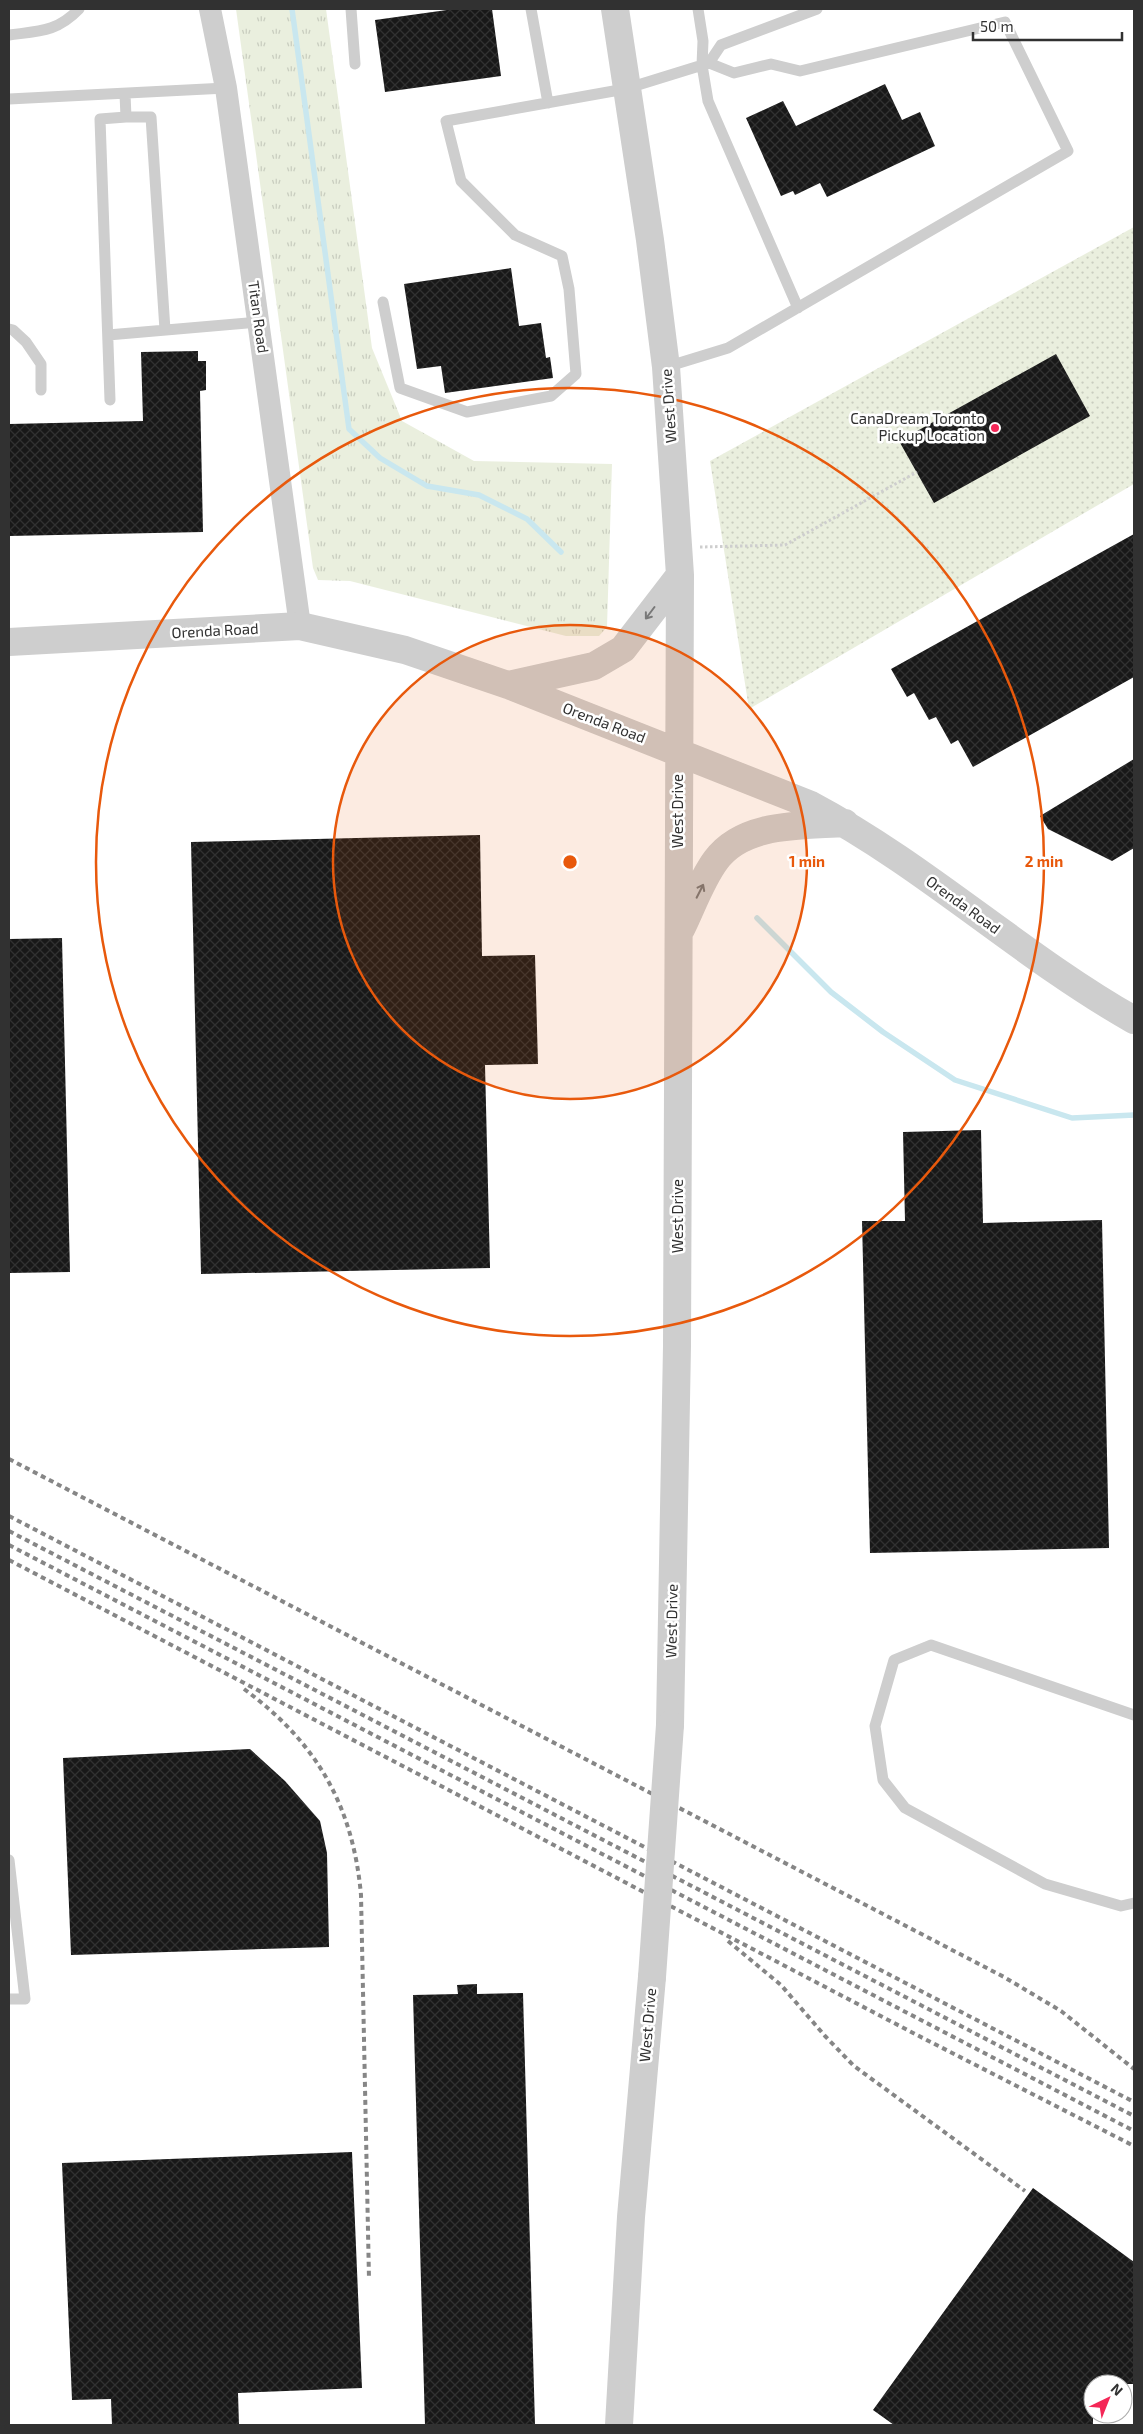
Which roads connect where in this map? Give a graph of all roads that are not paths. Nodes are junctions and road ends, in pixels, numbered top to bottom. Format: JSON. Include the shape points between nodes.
{"nodes":[{"id":1,"x":79,"y":9,"type":"edge"},
{"id":2,"x":210,"y":9,"type":"edge"},
{"id":3,"x":351,"y":9,"type":"edge"},
{"id":4,"x":531,"y":9,"type":"edge"},
{"id":5,"x":615,"y":9,"type":"edge"},
{"id":6,"x":698,"y":9,"type":"edge"},
{"id":7,"x":817,"y":9,"type":"edge"},
{"id":8,"x":9,"y":35,"type":"edge"},
{"id":9,"x":355,"y":64,"type":"dead end"},
{"id":10,"x":705,"y":64,"type":"junction"},
{"id":11,"x":226,"y":88,"type":"junction"},
{"id":12,"x":625,"y":89,"type":"junction"},
{"id":13,"x":125,"y":94,"type":"junction"},
{"id":14,"x":9,"y":98,"type":"edge"},
{"id":15,"x":548,"y":103,"type":"junction"},
{"id":16,"x":126,"y":118,"type":"junction"},
{"id":17,"x":383,"y":302,"type":"dead end"},
{"id":18,"x":798,"y":308,"type":"junction"},
{"id":19,"x":259,"y":322,"type":"junction"},
{"id":20,"x":9,"y":329,"type":"edge"},
{"id":21,"x":164,"y":330,"type":"junction"},
{"id":22,"x":108,"y":335,"type":"junction"},
{"id":23,"x":666,"y":367,"type":"junction"},
{"id":24,"x":41,"y":390,"type":"dead end"},
{"id":25,"x":110,"y":400,"type":"dead end"},
{"id":26,"x":680,"y":575,"type":"junction"},
{"id":27,"x":300,"y":626,"type":"junction"},
{"id":28,"x":9,"y":642,"type":"edge"},
{"id":29,"x":508,"y":685,"type":"junction"},
{"id":30,"x":678,"y":752,"type":"junction"},
{"id":31,"x":845,"y":823,"type":"junction"},
{"id":32,"x":678,"y":934,"type":"junction"},
{"id":33,"x":1134,"y":1020,"type":"edge"},
{"id":34,"x":1134,"y":1715,"type":"edge"},
{"id":35,"x":9,"y":1860,"type":"edge"},
{"id":36,"x":1134,"y":1903,"type":"edge"},
{"id":37,"x":9,"y":1999,"type":"edge"},
{"id":38,"x":619,"y":2425,"type":"edge"}],
"edges":[{"from":1,"to":8,"type":"lane","via":[[68,21],[50,30]]},
{"from":2,"to":11,"type":"street","name":"Titan Road"},
{"from":3,"to":9,"type":"lane"},
{"from":4,"to":15,"type":"lane"},
{"from":5,"to":12,"type":"street","name":"West Drive"},
{"from":6,"to":10,"type":"lane"},
{"from":7,"to":10,"type":"lane","via":[[721,45]]},
{"from":10,"to":12,"type":"lane"},
{"from":10,"to":18,"type":"lane","via":[[708,101]]},
{"from":10,"to":18,"type":"lane","via":[[734,72],[771,64],[800,70],[1004,22],[1068,150]]},
{"from":11,"to":13,"type":"lane"},
{"from":11,"to":19,"type":"street","name":"Titan Road"},
{"from":12,"to":15,"type":"lane"},
{"from":12,"to":23,"type":"street","name":"West Drive","via":[[650,240]]},
{"from":13,"to":14,"type":"lane"},
{"from":13,"to":16,"type":"lane"},
{"from":15,"to":17,"type":"lane","via":[[446,121],[461,181],[515,235],[562,256],[569,289],[576,374],[551,396],[467,412],[400,388]]},
{"from":16,"to":21,"type":"lane","via":[[151,117]]},
{"from":16,"to":22,"type":"lane","via":[[100,119]]},
{"from":18,"to":23,"type":"lane","via":[[728,348]]},
{"from":19,"to":21,"type":"lane"},
{"from":19,"to":27,"type":"street","name":"Titan Road"},
{"from":20,"to":24,"type":"lane","via":[[26,342],[41,364]]},
{"from":21,"to":22,"type":"lane"},
{"from":22,"to":25,"type":"lane"},
{"from":23,"to":26,"type":"street","name":"West Drive"},
{"from":26,"to":29,"type":"street","one_way":true,"via":[[623,649],[594,666]]},
{"from":26,"to":30,"type":"street","name":"West Drive"},
{"from":27,"to":28,"type":"street","name":"Orenda Road"},
{"from":27,"to":29,"type":"street","name":"Orenda Road","via":[[405,650]]},
{"from":29,"to":30,"type":"street","name":"Orenda Road"},
{"from":30,"to":31,"type":"street","name":"Orenda Road","via":[[811,805]]},
{"from":30,"to":32,"type":"street","name":"West Drive"},
{"from":32,"to":31,"type":"street","one_way":true,"via":[[715,861],[729,846],[757,832]]},
{"from":31,"to":33,"type":"street","name":"Orenda Road","via":[[1062,976]]},
{"from":32,"to":38,"type":"street","name":"West Drive","bridge":true,"via":[[677,1336],[670,1725],[631,2216]]},
{"from":34,"to":36,"type":"lane","via":[[931,1645],[894,1660],[875,1726],[883,1780],[905,1808],[1045,1884],[1121,1906]]},
{"from":35,"to":37,"type":"lane","via":[[24,1999]]}]}
